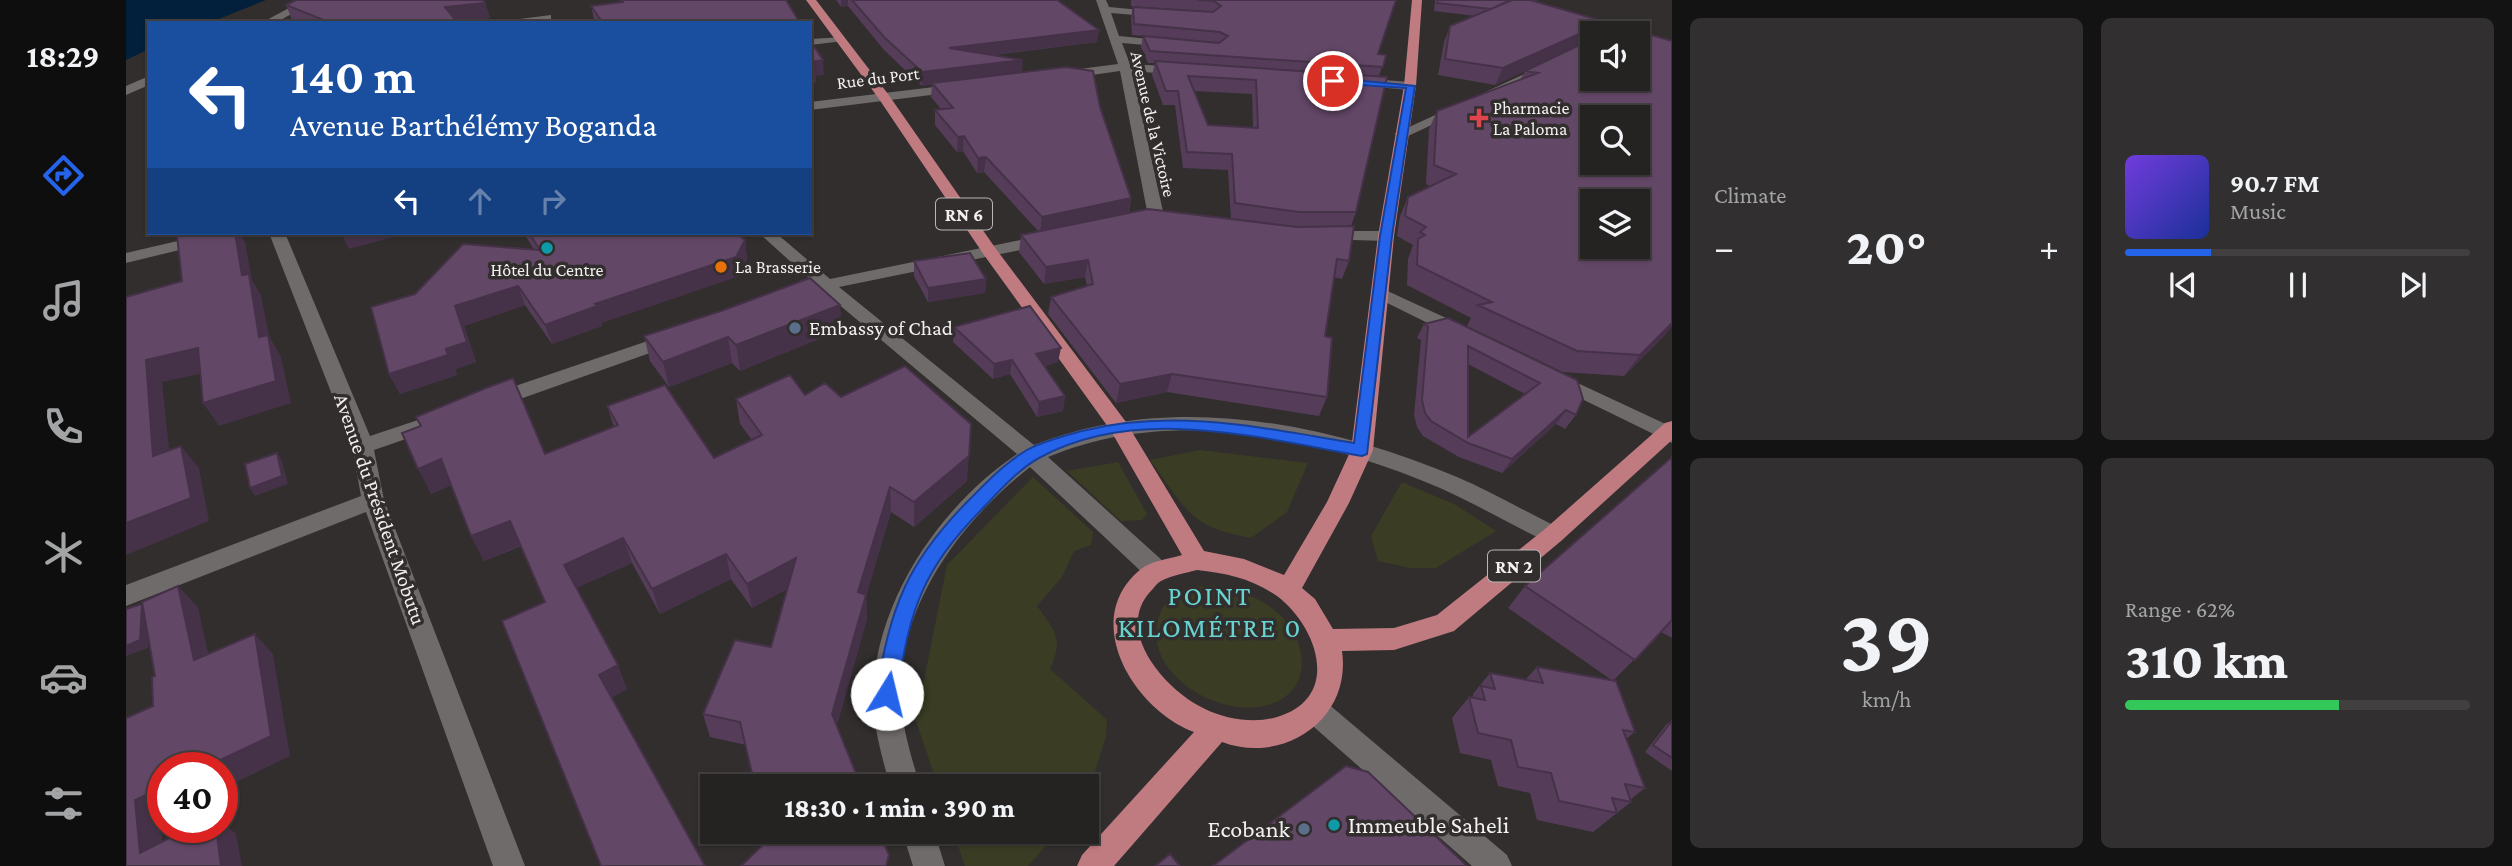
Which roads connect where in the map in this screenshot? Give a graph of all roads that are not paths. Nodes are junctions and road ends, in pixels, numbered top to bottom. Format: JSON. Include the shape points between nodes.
{"nodes":[{"id":1,"x":312,"y":0,"type":"edge"},
{"id":2,"x":811,"y":0,"type":"edge"},
{"id":3,"x":1417,"y":0,"type":"edge"},
{"id":4,"x":1103,"y":5,"type":"edge"},
{"id":5,"x":536,"y":9,"type":"dead end"},
{"id":6,"x":1171,"y":14,"type":"edge"},
{"id":7,"x":549,"y":20,"type":"edge"},
{"id":8,"x":270,"y":21,"type":"edge"},
{"id":9,"x":531,"y":21,"type":"edge"},
{"id":10,"x":840,"y":39,"type":"junction"},
{"id":11,"x":1115,"y":39,"type":"junction"},
{"id":12,"x":812,"y":42,"type":"edge"},
{"id":13,"x":1178,"y":45,"type":"edge"},
{"id":14,"x":1580,"y":52,"type":"edge"},
{"id":15,"x":1125,"y":67,"type":"junction"},
{"id":16,"x":1193,"y":72,"type":"edge"},
{"id":17,"x":1045,"y":77,"type":"edge"},
{"id":18,"x":147,"y":81,"type":"edge"},
{"id":19,"x":1343,"y":81,"type":"edge"},
{"id":20,"x":978,"y":85,"type":"edge"},
{"id":21,"x":1410,"y":86,"type":"junction"},
{"id":22,"x":126,"y":91,"type":"edge"},
{"id":23,"x":884,"y":97,"type":"junction"},
{"id":24,"x":812,"y":106,"type":"edge"},
{"id":25,"x":1401,"y":134,"type":"junction"},
{"id":26,"x":1157,"y":218,"type":"edge"},
{"id":27,"x":223,"y":235,"type":"edge"},
{"id":28,"x":278,"y":235,"type":"edge"},
{"id":29,"x":769,"y":235,"type":"edge"},
{"id":30,"x":1067,"y":235,"type":"edge"},
{"id":31,"x":1307,"y":236,"type":"edge"},
{"id":32,"x":1386,"y":236,"type":"junction"},
{"id":33,"x":990,"y":251,"type":"junction"},
{"id":34,"x":126,"y":258,"type":"edge"},
{"id":35,"x":826,"y":285,"type":"junction"},
{"id":36,"x":1381,"y":293,"type":"junction"},
{"id":37,"x":774,"y":303,"type":"edge"},
{"id":38,"x":697,"y":330,"type":"edge"},
{"id":39,"x":1480,"y":342,"type":"edge"},
{"id":40,"x":1542,"y":372,"type":"edge"},
{"id":41,"x":1119,"y":427,"type":"junction"},
{"id":42,"x":1670,"y":432,"type":"edge"},
{"id":43,"x":363,"y":446,"type":"junction"},
{"id":44,"x":1362,"y":450,"type":"junction"},
{"id":45,"x":1032,"y":454,"type":"junction"},
{"id":46,"x":373,"y":500,"type":"junction"},
{"id":47,"x":1553,"y":536,"type":"junction"},
{"id":48,"x":1197,"y":559,"type":"junction"},
{"id":49,"x":1156,"y":570,"type":"junction"},
{"id":50,"x":1288,"y":591,"type":"junction"},
{"id":51,"x":126,"y":596,"type":"edge"},
{"id":52,"x":1326,"y":640,"type":"junction"},
{"id":53,"x":1316,"y":711,"type":"junction"},
{"id":54,"x":1216,"y":728,"type":"junction"},
{"id":55,"x":903,"y":774,"type":"edge"},
{"id":56,"x":922,"y":844,"type":"edge"},
{"id":57,"x":509,"y":866,"type":"edge"},
{"id":58,"x":929,"y":866,"type":"edge"},
{"id":59,"x":1093,"y":866,"type":"edge"},
{"id":60,"x":1496,"y":866,"type":"edge"}],
"edges":[{"from":1,"to":8,"type":"street"},
{"from":2,"to":10,"type":"main road","number":"RN 6"},
{"from":3,"to":21,"type":"main road"},
{"from":4,"to":6,"type":"street"},
{"from":4,"to":11,"type":"street","name":"Avenue de la Victoire"},
{"from":5,"to":7,"type":"street"},
{"from":7,"to":9,"type":"street"},
{"from":10,"to":12,"type":"street"},
{"from":10,"to":23,"type":"main road","number":"RN 6"},
{"from":11,"to":13,"type":"street"},
{"from":11,"to":15,"type":"street","name":"Avenue de la Victoire"},
{"from":14,"to":25,"type":"street"},
{"from":15,"to":16,"type":"street"},
{"from":15,"to":17,"type":"street"},
{"from":15,"to":26,"type":"street","name":"Avenue de la Victoire"},
{"from":18,"to":22,"type":"street"},
{"from":19,"to":21,"type":"street"},
{"from":20,"to":23,"type":"street","name":"Rue du Port"},
{"from":21,"to":25,"type":"main road"},
{"from":23,"to":24,"type":"street","name":"Rue du Port"},
{"from":23,"to":33,"type":"main road","number":"RN 6"},
{"from":25,"to":32,"type":"main road"},
{"from":27,"to":34,"type":"street"},
{"from":28,"to":43,"type":"street","name":"Avenue du Président Mobutu"},
{"from":29,"to":35,"type":"street"},
{"from":30,"to":33,"type":"street"},
{"from":31,"to":32,"type":"street"},
{"from":32,"to":36,"type":"main road"},
{"from":33,"to":35,"type":"street"},
{"from":33,"to":41,"type":"main road","number":"RN 6"},
{"from":35,"to":37,"type":"street"},
{"from":35,"to":45,"type":"street"},
{"from":36,"to":39,"type":"street"},
{"from":36,"to":44,"type":"main road"},
{"from":38,"to":43,"type":"street"},
{"from":40,"to":42,"type":"street"},
{"from":41,"to":44,"type":"street","via":[[1216,425]]},
{"from":41,"to":45,"type":"street"},
{"from":41,"to":48,"type":"main road","number":"RN 6"},
{"from":42,"to":47,"type":"main road","number":"RN 2"},
{"from":43,"to":46,"type":"street","name":"Avenue du Président Mobutu"},
{"from":44,"to":47,"type":"street","via":[[1436,477]]},
{"from":44,"to":50,"type":"main road"},
{"from":45,"to":49,"type":"street"},
{"from":45,"to":55,"type":"street","via":[[952,528],[919,574],[897,631],[887,694]]},
{"from":46,"to":51,"type":"street"},
{"from":46,"to":57,"type":"street","name":"Avenue du Président Mobutu"},
{"from":47,"to":52,"type":"main road","number":"RN 2","via":[[1445,623],[1394,639]]},
{"from":48,"to":49,"type":"main road"},
{"from":48,"to":50,"type":"main road","via":[[1228,562],[1259,573]]},
{"from":49,"to":54,"type":"main road","via":[[1134,589],[1124,615],[1127,647],[1145,680],[1176,708]]},
{"from":50,"to":52,"type":"main road","via":[[1311,614]]},
{"from":52,"to":53,"type":"main road","via":[[1332,678]]},
{"from":53,"to":54,"type":"main road","via":[[1297,724],[1272,732]]},
{"from":53,"to":60,"type":"street"},
{"from":54,"to":59,"type":"main road"},
{"from":56,"to":58,"type":"street"}]}
